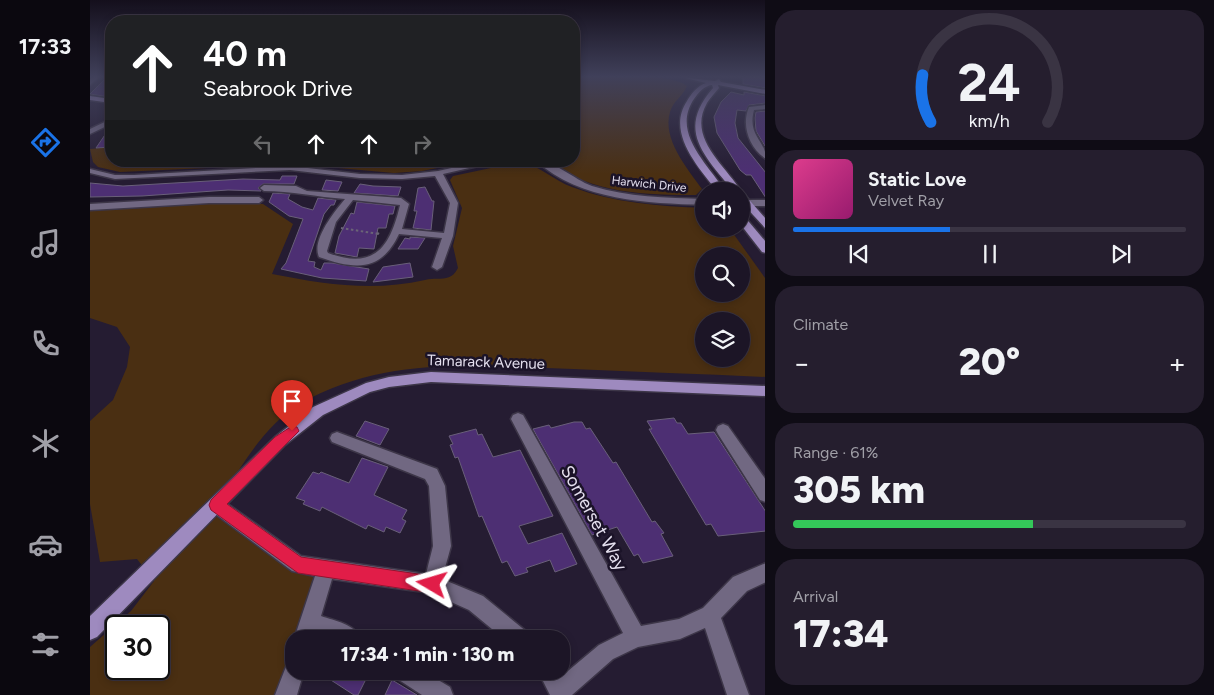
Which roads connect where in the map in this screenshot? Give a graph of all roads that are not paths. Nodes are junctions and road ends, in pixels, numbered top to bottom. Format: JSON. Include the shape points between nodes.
{"nodes":[{"id":1,"x":685,"y":109,"type":"edge"},
{"id":2,"x":699,"y":109,"type":"edge"},
{"id":3,"x":751,"y":109,"type":"edge"},
{"id":4,"x":90,"y":124,"type":"edge"},
{"id":5,"x":103,"y":125,"type":"joint"},
{"id":6,"x":90,"y":132,"type":"edge"},
{"id":7,"x":765,"y":157,"type":"edge"},
{"id":8,"x":467,"y":167,"type":"edge"},
{"id":9,"x":550,"y":167,"type":"edge"},
{"id":10,"x":270,"y":170,"type":"junction"},
{"id":11,"x":90,"y":171,"type":"edge"},
{"id":12,"x":438,"y":173,"type":"junction"},
{"id":13,"x":714,"y":182,"type":"edge"},
{"id":14,"x":730,"y":182,"type":"edge"},
{"id":15,"x":264,"y":188,"type":"junction"},
{"id":16,"x":350,"y":198,"type":"junction"},
{"id":17,"x":695,"y":202,"type":"edge"},
{"id":18,"x":750,"y":202,"type":"edge"},
{"id":19,"x":765,"y":203,"type":"edge"},
{"id":20,"x":90,"y":207,"type":"edge"},
{"id":21,"x":750,"y":209,"type":"edge"},
{"id":22,"x":765,"y":226,"type":"edge"},
{"id":23,"x":750,"y":230,"type":"edge"},
{"id":24,"x":398,"y":231,"type":"junction"},
{"id":25,"x":448,"y":236,"type":"junction"},
{"id":26,"x":765,"y":250,"type":"edge"},
{"id":27,"x":437,"y":267,"type":"dead end"},
{"id":28,"x":765,"y":391,"type":"edge"},
{"id":29,"x":518,"y":419,"type":"dead end"},
{"id":30,"x":723,"y":430,"type":"dead end"},
{"id":31,"x":337,"y":438,"type":"dead end"},
{"id":32,"x":765,"y":495,"type":"edge"},
{"id":33,"x":216,"y":505,"type":"junction"},
{"id":34,"x":326,"y":570,"type":"junction"},
{"id":35,"x":765,"y":572,"type":"edge"},
{"id":36,"x":432,"y":584,"type":"junction"},
{"id":37,"x":710,"y":615,"type":"junction"},
{"id":38,"x":90,"y":630,"type":"edge"},
{"id":39,"x":307,"y":630,"type":"edge"},
{"id":40,"x":509,"y":630,"type":"edge"},
{"id":41,"x":636,"y":637,"type":"junction"},
{"id":42,"x":291,"y":680,"type":"edge"},
{"id":43,"x":418,"y":680,"type":"edge"},
{"id":44,"x":553,"y":680,"type":"edge"},
{"id":45,"x":560,"y":693,"type":"edge"},
{"id":46,"x":286,"y":695,"type":"edge"},
{"id":47,"x":442,"y":695,"type":"edge"},
{"id":48,"x":738,"y":695,"type":"edge"}],
"edges":[{"from":1,"to":13,"type":"main road","via":[[683,126],[691,150]]},
{"from":2,"to":14,"type":"main road","via":[[697,128],[706,151]]},
{"from":3,"to":7,"type":"street","via":[[748,129]]},
{"from":4,"to":5,"type":"street"},
{"from":5,"to":6,"type":"street"},
{"from":8,"to":12,"type":"street"},
{"from":9,"to":17,"type":"street","name":"Harwich Drive","via":[[569,179],[603,191]]},
{"from":10,"to":11,"type":"street","via":[[134,177],[115,177]]},
{"from":10,"to":12,"type":"street","via":[[313,169],[380,177]]},
{"from":10,"to":15,"type":"street"},
{"from":12,"to":25,"type":"street","via":[[454,203]]},
{"from":15,"to":16,"type":"street","via":[[296,189]]},
{"from":15,"to":20,"type":"street","via":[[258,201]]},
{"from":16,"to":24,"type":"street","via":[[401,201],[405,204]]},
{"from":16,"to":24,"type":"street","via":[[331,222],[323,255],[365,262],[374,260]]},
{"from":18,"to":19,"type":"street"},
{"from":21,"to":22,"type":"main road"},
{"from":23,"to":26,"type":"main road"},
{"from":24,"to":25,"type":"street"},
{"from":25,"to":27,"type":"street"},
{"from":28,"to":33,"type":"main road","name":"Tamarack Avenue","via":[[431,377],[389,382],[366,388],[318,411],[280,441]]},
{"from":29,"to":41,"type":"street","name":"Somerset Way"},
{"from":30,"to":32,"type":"street"},
{"from":31,"to":36,"type":"street","via":[[431,474],[437,486],[442,546]]},
{"from":33,"to":34,"type":"street","via":[[298,565]]},
{"from":33,"to":38,"type":"main road","name":"Tamarack Avenue"},
{"from":34,"to":36,"type":"street"},
{"from":34,"to":39,"type":"street"},
{"from":35,"to":37,"type":"street","via":[[740,584]]},
{"from":36,"to":40,"type":"street","via":[[476,603]]},
{"from":37,"to":41,"type":"street","via":[[680,630]]},
{"from":37,"to":48,"type":"street"},
{"from":41,"to":45,"type":"street","via":[[606,652]]},
{"from":42,"to":46,"type":"street"},
{"from":43,"to":47,"type":"street"},
{"from":44,"to":45,"type":"street"}]}
